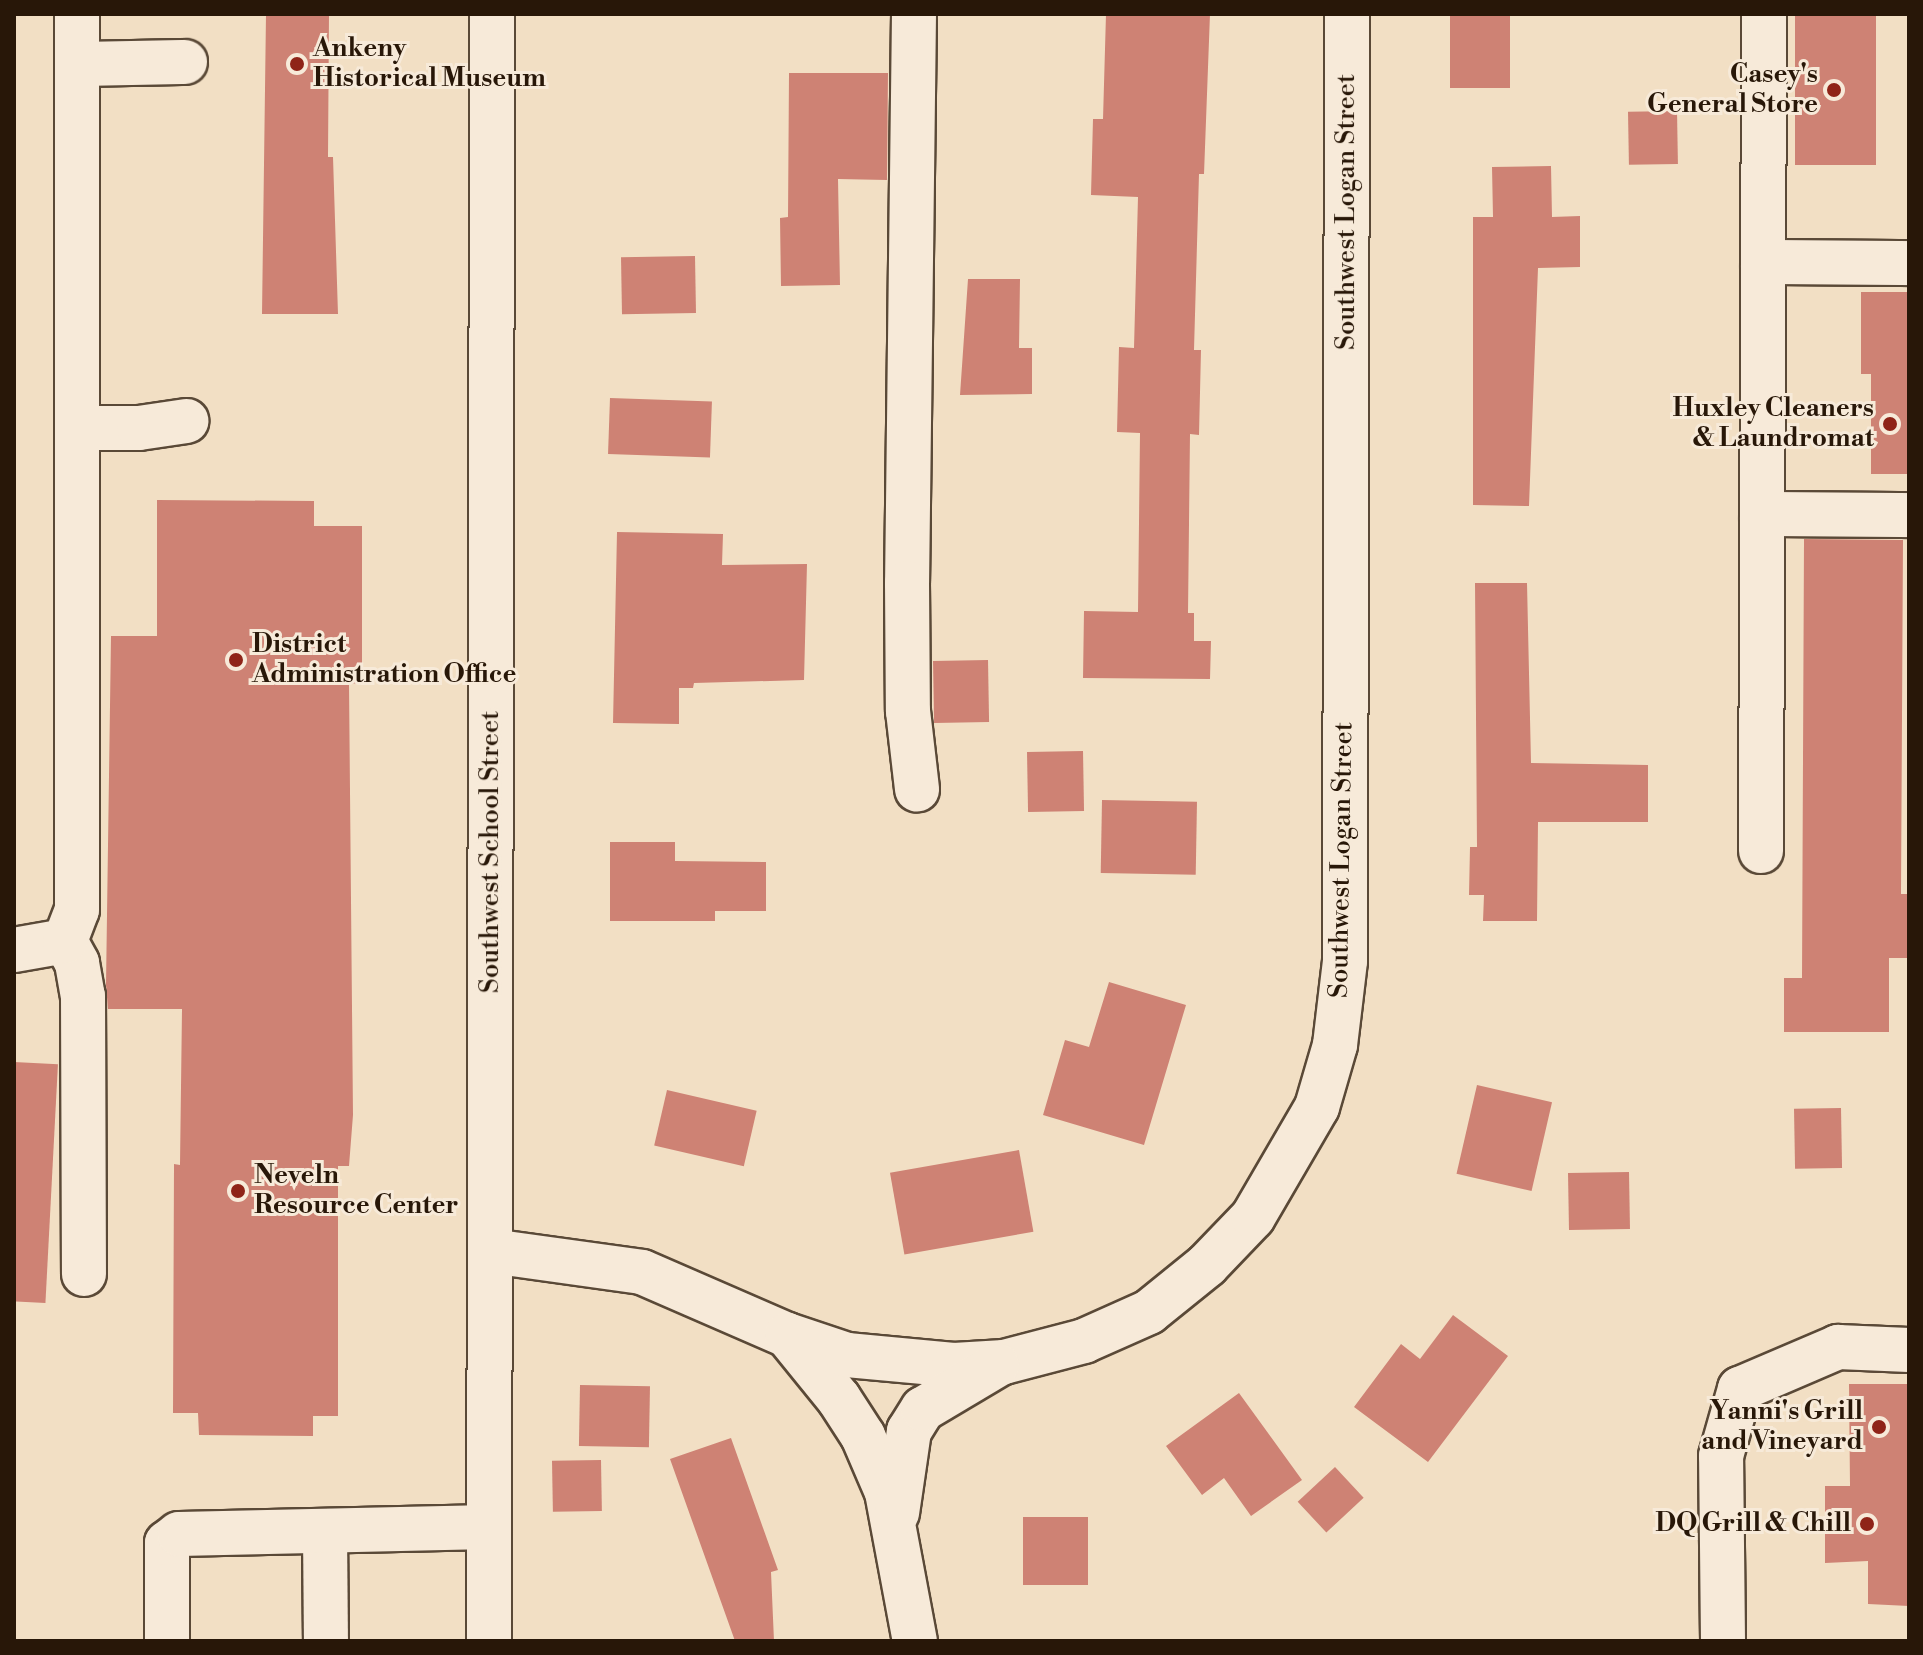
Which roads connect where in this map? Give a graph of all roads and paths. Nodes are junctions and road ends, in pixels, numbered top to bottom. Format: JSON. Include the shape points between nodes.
{"nodes":[{"id":1,"x":77,"y":14,"type":"edge"},
{"id":2,"x":492,"y":14,"type":"edge"},
{"id":3,"x":914,"y":14,"type":"edge"},
{"id":4,"x":1347,"y":14,"type":"edge"},
{"id":5,"x":1764,"y":14,"type":"edge"},
{"id":6,"x":185,"y":62,"type":"dead end"},
{"id":7,"x":78,"y":64,"type":"junction"},
{"id":8,"x":1763,"y":262,"type":"junction"},
{"id":9,"x":1909,"y":263,"type":"edge"},
{"id":10,"x":186,"y":421,"type":"dead end"},
{"id":11,"x":77,"y":428,"type":"junction"},
{"id":12,"x":1762,"y":514,"type":"junction"},
{"id":13,"x":1909,"y":515,"type":"edge"},
{"id":14,"x":917,"y":789,"type":"dead end"},
{"id":15,"x":1761,"y":851,"type":"dead end"},
{"id":16,"x":65,"y":941,"type":"junction"},
{"id":17,"x":14,"y":950,"type":"edge"},
{"id":18,"x":491,"y":1251,"type":"junction"},
{"id":19,"x":84,"y":1274,"type":"dead end"},
{"id":20,"x":787,"y":1335,"type":"junction"},
{"id":21,"x":1909,"y":1350,"type":"edge"},
{"id":22,"x":1004,"y":1362,"type":"junction"},
{"id":23,"x":896,"y":1519,"type":"junction"},
{"id":24,"x":489,"y":1527,"type":"junction"},
{"id":25,"x":325,"y":1531,"type":"junction"},
{"id":26,"x":167,"y":1641,"type":"edge"},
{"id":27,"x":326,"y":1641,"type":"edge"},
{"id":28,"x":489,"y":1641,"type":"edge"},
{"id":29,"x":915,"y":1641,"type":"edge"},
{"id":30,"x":1723,"y":1641,"type":"edge"}],
"edges":[{"from":1,"to":7,"type":"street"},
{"from":2,"to":18,"type":"street","name":"Southwest School Street"},
{"from":3,"to":14,"type":"street","via":[[907,583],[908,711]]},
{"from":4,"to":22,"type":"street","name":"Southwest Logan Street","via":[[1345,961],[1335,1045],[1317,1107],[1288,1162],[1253,1217],[1207,1265],[1149,1312],[1084,1341]]},
{"from":5,"to":8,"type":"street"},
{"from":6,"to":7,"type":"street"},
{"from":7,"to":11,"type":"street"},
{"from":8,"to":9,"type":"street"},
{"from":8,"to":12,"type":"street"},
{"from":10,"to":11,"type":"street"},
{"from":11,"to":16,"type":"street","via":[[77,910]]},
{"from":12,"to":13,"type":"street"},
{"from":12,"to":15,"type":"street"},
{"from":16,"to":17,"type":"street"},
{"from":16,"to":19,"type":"street","via":[[77,963],[83,996]]},
{"from":18,"to":20,"type":"street","name":"Southwest Logan Street","via":[[642,1272]]},
{"from":18,"to":24,"type":"street","name":"Southwest School Street"},
{"from":20,"to":22,"type":"street","name":"Southwest Logan Street","via":[[847,1355],[896,1363]]},
{"from":20,"to":23,"type":"street","via":[[820,1370],[863,1436]]},
{"from":21,"to":30,"type":"street","via":[[1838,1347],[1740,1389],[1721,1456]]},
{"from":22,"to":23,"type":"street","via":[[923,1409],[909,1431]]},
{"from":23,"to":29,"type":"street"},
{"from":24,"to":25,"type":"street"},
{"from":24,"to":28,"type":"street","name":"Southwest School Street"},
{"from":25,"to":26,"type":"street","via":[[179,1534],[167,1543]]},
{"from":25,"to":27,"type":"street"}]}
